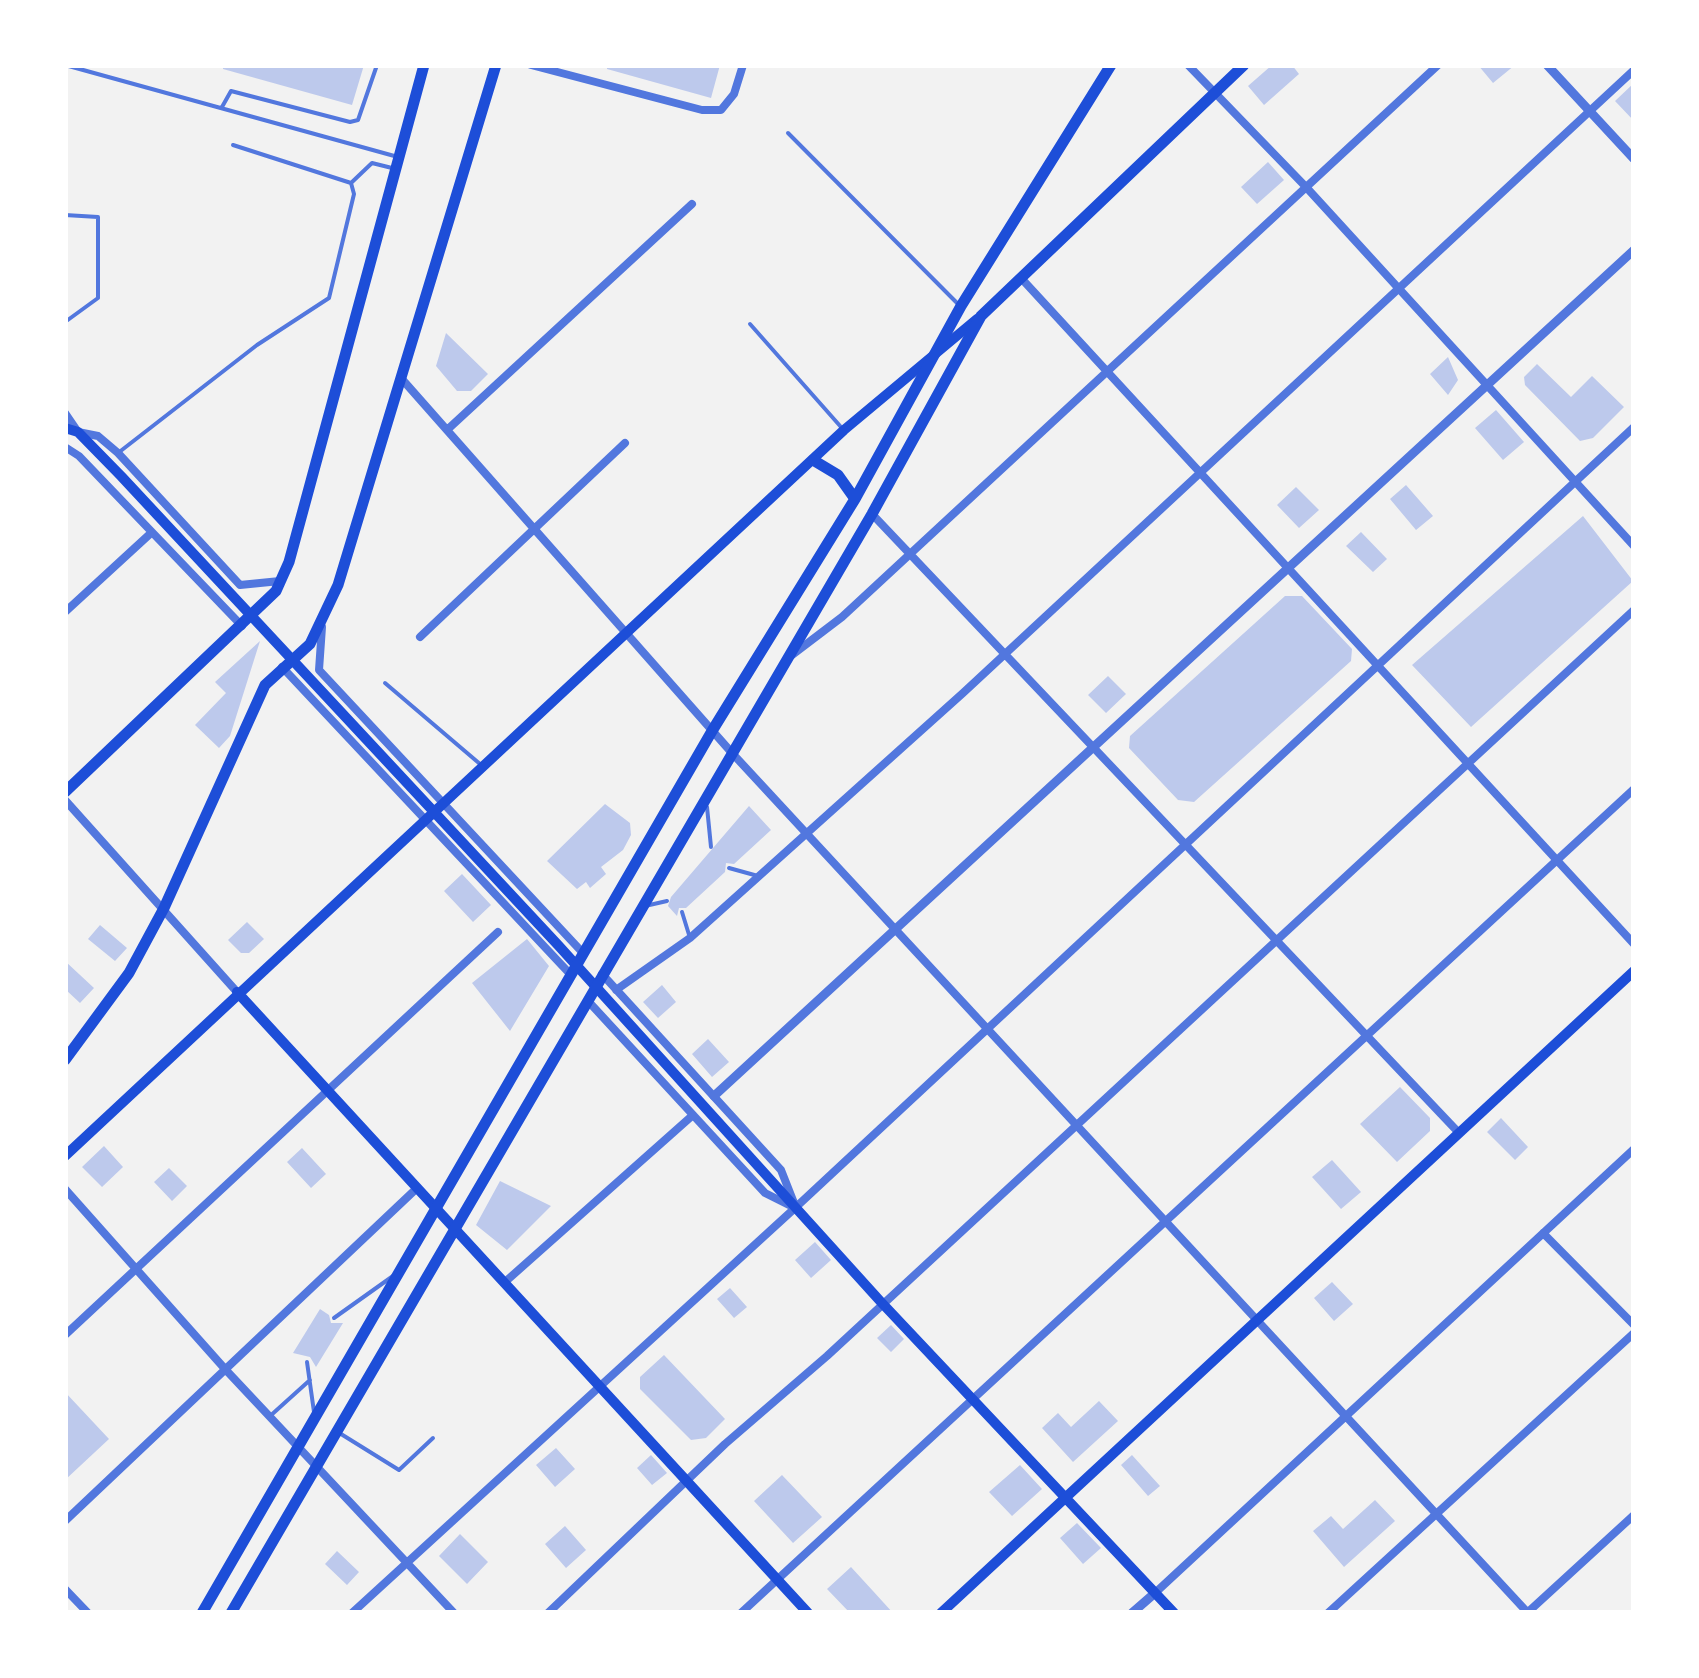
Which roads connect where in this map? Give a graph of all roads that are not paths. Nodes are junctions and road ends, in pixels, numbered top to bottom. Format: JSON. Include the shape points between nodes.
{"nodes":[{"id":1,"x":65,"y":65,"type":"edge"},
{"id":2,"x":377,"y":65,"type":"edge"},
{"id":3,"x":411,"y":65,"type":"edge"},
{"id":4,"x":496,"y":65,"type":"edge"},
{"id":5,"x":530,"y":65,"type":"edge"},
{"id":6,"x":743,"y":65,"type":"edge"},
{"id":7,"x":1110,"y":65,"type":"edge"},
{"id":8,"x":1188,"y":65,"type":"edge"},
{"id":9,"x":1244,"y":65,"type":"edge"},
{"id":10,"x":1438,"y":65,"type":"edge"},
{"id":11,"x":1547,"y":65,"type":"edge"},
{"id":12,"x":1634,"y":70,"type":"edge"},
{"id":13,"x":422,"y":71,"type":"edge"},
{"id":14,"x":1214,"y":94,"type":"junction"},
{"id":15,"x":222,"y":108,"type":"junction"},
{"id":16,"x":1590,"y":111,"type":"junction"},
{"id":17,"x":788,"y":133,"type":"dead end"},
{"id":18,"x":232,"y":145,"type":"dead end"},
{"id":19,"x":1634,"y":160,"type":"edge"},
{"id":20,"x":398,"y":164,"type":"junction"},
{"id":21,"x":351,"y":183,"type":"junction"},
{"id":22,"x":1306,"y":187,"type":"junction"},
{"id":23,"x":692,"y":204,"type":"dead end"},
{"id":24,"x":65,"y":214,"type":"edge"},
{"id":25,"x":1634,"y":250,"type":"edge"},
{"id":26,"x":1022,"y":278,"type":"junction"},
{"id":27,"x":1399,"y":288,"type":"junction"},
{"id":28,"x":961,"y":306,"type":"junction"},
{"id":29,"x":981,"y":316,"type":"junction"},
{"id":30,"x":65,"y":322,"type":"edge"},
{"id":31,"x":750,"y":324,"type":"dead end"},
{"id":32,"x":931,"y":358,"type":"junction"},
{"id":33,"x":1105,"y":374,"type":"junction"},
{"id":34,"x":401,"y":378,"type":"junction"},
{"id":35,"x":1487,"y":384,"type":"junction"},
{"id":36,"x":65,"y":413,"type":"edge"},
{"id":37,"x":1634,"y":427,"type":"edge"},
{"id":38,"x":65,"y":428,"type":"edge"},
{"id":39,"x":447,"y":430,"type":"junction"},
{"id":40,"x":844,"y":430,"type":"junction"},
{"id":41,"x":78,"y":432,"type":"junction"},
{"id":42,"x":625,"y":444,"type":"dead end"},
{"id":43,"x":65,"y":448,"type":"edge"},
{"id":44,"x":118,"y":453,"type":"junction"},
{"id":45,"x":813,"y":460,"type":"junction"},
{"id":46,"x":1198,"y":474,"type":"junction"},
{"id":47,"x":1574,"y":482,"type":"junction"},
{"id":48,"x":855,"y":498,"type":"junction"},
{"id":49,"x":872,"y":514,"type":"junction"},
{"id":50,"x":534,"y":529,"type":"junction"},
{"id":51,"x":150,"y":533,"type":"junction"},
{"id":52,"x":1634,"y":546,"type":"edge"},
{"id":53,"x":910,"y":554,"type":"junction"},
{"id":54,"x":1286,"y":569,"type":"junction"},
{"id":55,"x":281,"y":580,"type":"junction"},
{"id":56,"x":1634,"y":610,"type":"edge"},
{"id":57,"x":65,"y":612,"type":"edge"},
{"id":58,"x":323,"y":617,"type":"junction"},
{"id":59,"x":242,"y":626,"type":"junction"},
{"id":60,"x":626,"y":630,"type":"junction"},
{"id":61,"x":420,"y":636,"type":"dead end"},
{"id":62,"x":1005,"y":654,"type":"junction"},
{"id":63,"x":785,"y":660,"type":"junction"},
{"id":64,"x":1376,"y":666,"type":"junction"},
{"id":65,"x":282,"y":667,"type":"junction"},
{"id":66,"x":385,"y":682,"type":"dead end"},
{"id":67,"x":712,"y":731,"type":"junction"},
{"id":68,"x":1093,"y":747,"type":"junction"},
{"id":69,"x":732,"y":753,"type":"junction"},
{"id":70,"x":1469,"y":766,"type":"junction"},
{"id":71,"x":483,"y":768,"type":"junction"},
{"id":72,"x":1634,"y":789,"type":"edge"},
{"id":73,"x":65,"y":792,"type":"edge"},
{"id":74,"x":706,"y":797,"type":"junction"},
{"id":75,"x":65,"y":800,"type":"edge"},
{"id":76,"x":445,"y":804,"type":"junction"},
{"id":77,"x":425,"y":821,"type":"junction"},
{"id":78,"x":806,"y":834,"type":"junction"},
{"id":79,"x":1184,"y":844,"type":"junction"},
{"id":80,"x":712,"y":847,"type":"dead end"},
{"id":81,"x":1557,"y":860,"type":"junction"},
{"id":82,"x":729,"y":868,"type":"dead end"},
{"id":83,"x":760,"y":876,"type":"junction"},
{"id":84,"x":668,"y":901,"type":"dead end"},
{"id":85,"x":641,"y":907,"type":"junction"},
{"id":86,"x":164,"y":908,"type":"junction"},
{"id":87,"x":682,"y":912,"type":"dead end"},
{"id":88,"x":898,"y":931,"type":"junction"},
{"id":89,"x":498,"y":932,"type":"dead end"},
{"id":90,"x":690,"y":938,"type":"junction"},
{"id":91,"x":1277,"y":942,"type":"junction"},
{"id":92,"x":1634,"y":944,"type":"edge"},
{"id":93,"x":583,"y":953,"type":"junction"},
{"id":94,"x":1634,"y":971,"type":"edge"},
{"id":95,"x":602,"y":974,"type":"junction"},
{"id":96,"x":570,"y":975,"type":"junction"},
{"id":97,"x":616,"y":990,"type":"junction"},
{"id":98,"x":237,"y":992,"type":"junction"},
{"id":99,"x":588,"y":1001,"type":"junction"},
{"id":100,"x":985,"y":1029,"type":"junction"},
{"id":101,"x":1366,"y":1036,"type":"junction"},
{"id":102,"x":65,"y":1060,"type":"edge"},
{"id":103,"x":329,"y":1090,"type":"junction"},
{"id":104,"x":714,"y":1096,"type":"junction"},
{"id":105,"x":693,"y":1115,"type":"junction"},
{"id":106,"x":1075,"y":1124,"type":"junction"},
{"id":107,"x":1459,"y":1133,"type":"junction"},
{"id":108,"x":1634,"y":1149,"type":"edge"},
{"id":109,"x":65,"y":1156,"type":"edge"},
{"id":110,"x":65,"y":1189,"type":"edge"},
{"id":111,"x":416,"y":1189,"type":"junction"},
{"id":112,"x":795,"y":1208,"type":"junction"},
{"id":113,"x":435,"y":1209,"type":"junction"},
{"id":114,"x":1166,"y":1221,"type":"junction"},
{"id":115,"x":452,"y":1228,"type":"junction"},
{"id":116,"x":1542,"y":1233,"type":"junction"},
{"id":117,"x":137,"y":1268,"type":"junction"},
{"id":118,"x":397,"y":1273,"type":"junction"},
{"id":119,"x":505,"y":1282,"type":"junction"},
{"id":120,"x":881,"y":1302,"type":"junction"},
{"id":121,"x":334,"y":1318,"type":"dead end"},
{"id":122,"x":1258,"y":1319,"type":"junction"},
{"id":123,"x":1634,"y":1325,"type":"edge"},
{"id":124,"x":1634,"y":1333,"type":"edge"},
{"id":125,"x":65,"y":1334,"type":"edge"},
{"id":126,"x":307,"y":1362,"type":"dead end"},
{"id":127,"x":225,"y":1369,"type":"junction"},
{"id":128,"x":310,"y":1380,"type":"junction"},
{"id":129,"x":600,"y":1384,"type":"junction"},
{"id":130,"x":974,"y":1398,"type":"junction"},
{"id":131,"x":1346,"y":1416,"type":"junction"},
{"id":132,"x":269,"y":1417,"type":"junction"},
{"id":133,"x":315,"y":1421,"type":"junction"},
{"id":134,"x":336,"y":1432,"type":"junction"},
{"id":135,"x":432,"y":1438,"type":"dead end"},
{"id":136,"x":298,"y":1448,"type":"junction"},
{"id":137,"x":317,"y":1465,"type":"junction"},
{"id":138,"x":688,"y":1480,"type":"junction"},
{"id":139,"x":1066,"y":1497,"type":"junction"},
{"id":140,"x":1438,"y":1515,"type":"junction"},
{"id":141,"x":1634,"y":1516,"type":"edge"},
{"id":142,"x":65,"y":1521,"type":"edge"},
{"id":143,"x":407,"y":1562,"type":"junction"},
{"id":144,"x":777,"y":1580,"type":"junction"},
{"id":145,"x":65,"y":1589,"type":"edge"},
{"id":146,"x":1154,"y":1592,"type":"junction"},
{"id":147,"x":88,"y":1613,"type":"edge"},
{"id":148,"x":202,"y":1613,"type":"edge"},
{"id":149,"x":230,"y":1613,"type":"edge"},
{"id":150,"x":352,"y":1613,"type":"edge"},
{"id":151,"x":454,"y":1613,"type":"edge"},
{"id":152,"x":548,"y":1613,"type":"edge"},
{"id":153,"x":742,"y":1613,"type":"edge"},
{"id":154,"x":808,"y":1613,"type":"edge"},
{"id":155,"x":941,"y":1613,"type":"edge"},
{"id":156,"x":1132,"y":1613,"type":"edge"},
{"id":157,"x":1174,"y":1613,"type":"edge"},
{"id":158,"x":1328,"y":1613,"type":"edge"},
{"id":159,"x":1527,"y":1613,"type":"edge"}],
"edges":[{"from":1,"to":15,"type":"lane"},
{"from":2,"to":15,"type":"lane","via":[[358,120],[230,91]]},
{"from":3,"to":13,"type":"lane"},
{"from":4,"to":34,"type":"main road"},
{"from":5,"to":6,"type":"street","via":[[702,110],[721,110]]},
{"from":7,"to":28,"type":"main road"},
{"from":8,"to":14,"type":"street"},
{"from":9,"to":14,"type":"main road"},
{"from":10,"to":22,"type":"street"},
{"from":11,"to":16,"type":"street"},
{"from":12,"to":16,"type":"street"},
{"from":13,"to":20,"type":"main road"},
{"from":14,"to":22,"type":"street"},
{"from":14,"to":26,"type":"main road"},
{"from":15,"to":20,"type":"lane"},
{"from":16,"to":19,"type":"street"},
{"from":16,"to":27,"type":"street"},
{"from":17,"to":28,"type":"lane"},
{"from":18,"to":21,"type":"lane"},
{"from":20,"to":21,"type":"lane","via":[[372,163]]},
{"from":20,"to":55,"type":"main road"},
{"from":21,"to":44,"type":"lane","via":[[354,194],[329,298]]},
{"from":22,"to":27,"type":"street"},
{"from":22,"to":33,"type":"street"},
{"from":23,"to":39,"type":"street"},
{"from":24,"to":30,"type":"lane","via":[[98,217],[98,298]]},
{"from":25,"to":35,"type":"street"},
{"from":26,"to":29,"type":"main road"},
{"from":26,"to":33,"type":"street"},
{"from":27,"to":35,"type":"street"},
{"from":27,"to":46,"type":"street"},
{"from":28,"to":32,"type":"main road"},
{"from":29,"to":32,"type":"main road"},
{"from":29,"to":49,"type":"main road"},
{"from":31,"to":40,"type":"lane"},
{"from":32,"to":40,"type":"main road"},
{"from":32,"to":48,"type":"main road"},
{"from":33,"to":46,"type":"street"},
{"from":33,"to":53,"type":"street"},
{"from":34,"to":39,"type":"street"},
{"from":34,"to":58,"type":"main road"},
{"from":35,"to":47,"type":"street"},
{"from":35,"to":54,"type":"street"},
{"from":36,"to":41,"type":"street"},
{"from":37,"to":47,"type":"street"},
{"from":38,"to":41,"type":"main road"},
{"from":39,"to":50,"type":"street"},
{"from":40,"to":45,"type":"main road"},
{"from":41,"to":44,"type":"street","via":[[98,436]]},
{"from":41,"to":112,"type":"main road"},
{"from":42,"to":50,"type":"street"},
{"from":43,"to":51,"type":"street"},
{"from":44,"to":55,"type":"street","via":[[240,584]]},
{"from":45,"to":48,"type":"main road","via":[[838,475]]},
{"from":45,"to":60,"type":"main road"},
{"from":46,"to":54,"type":"street"},
{"from":46,"to":62,"type":"street"},
{"from":47,"to":52,"type":"street"},
{"from":47,"to":64,"type":"street"},
{"from":48,"to":67,"type":"main road"},
{"from":49,"to":53,"type":"street"},
{"from":49,"to":63,"type":"main road"},
{"from":50,"to":60,"type":"street"},
{"from":50,"to":61,"type":"street"},
{"from":51,"to":57,"type":"street"},
{"from":51,"to":59,"type":"street"},
{"from":53,"to":62,"type":"street"},
{"from":53,"to":63,"type":"street"},
{"from":54,"to":64,"type":"street"},
{"from":54,"to":68,"type":"street"},
{"from":55,"to":59,"type":"main road"},
{"from":56,"to":70,"type":"street"},
{"from":58,"to":65,"type":"main road","via":[[310,644]]},
{"from":58,"to":76,"type":"street","via":[[319,670]]},
{"from":59,"to":73,"type":"main road"},
{"from":60,"to":67,"type":"street"},
{"from":60,"to":71,"type":"main road"},
{"from":62,"to":68,"type":"street"},
{"from":62,"to":78,"type":"street"},
{"from":63,"to":69,"type":"main road"},
{"from":64,"to":70,"type":"street"},
{"from":64,"to":79,"type":"street"},
{"from":65,"to":77,"type":"street"},
{"from":65,"to":86,"type":"main road","via":[[254,705]]},
{"from":66,"to":71,"type":"lane"},
{"from":67,"to":69,"type":"street"},
{"from":67,"to":93,"type":"main road"},
{"from":68,"to":79,"type":"street"},
{"from":68,"to":88,"type":"street"},
{"from":69,"to":74,"type":"main road"},
{"from":69,"to":78,"type":"street"},
{"from":70,"to":81,"type":"street"},
{"from":70,"to":91,"type":"street"},
{"from":71,"to":76,"type":"main road"},
{"from":72,"to":81,"type":"street"},
{"from":74,"to":80,"type":"lane"},
{"from":74,"to":85,"type":"main road"},
{"from":75,"to":86,"type":"street"},
{"from":76,"to":77,"type":"main road"},
{"from":76,"to":93,"type":"street"},
{"from":77,"to":96,"type":"street"},
{"from":77,"to":98,"type":"main road"},
{"from":78,"to":83,"type":"street"},
{"from":78,"to":88,"type":"street"},
{"from":79,"to":91,"type":"street"},
{"from":79,"to":100,"type":"street"},
{"from":81,"to":92,"type":"street"},
{"from":81,"to":101,"type":"street"},
{"from":82,"to":83,"type":"lane"},
{"from":83,"to":90,"type":"street"},
{"from":84,"to":85,"type":"lane"},
{"from":85,"to":95,"type":"main road"},
{"from":86,"to":98,"type":"street"},
{"from":86,"to":102,"type":"main road","via":[[129,973]]},
{"from":87,"to":90,"type":"lane"},
{"from":88,"to":100,"type":"street"},
{"from":88,"to":104,"type":"street"},
{"from":89,"to":103,"type":"street"},
{"from":90,"to":97,"type":"street"},
{"from":91,"to":101,"type":"street"},
{"from":91,"to":106,"type":"street"},
{"from":93,"to":96,"type":"main road"},
{"from":94,"to":107,"type":"main road"},
{"from":95,"to":97,"type":"street"},
{"from":95,"to":99,"type":"main road"},
{"from":96,"to":113,"type":"main road"},
{"from":97,"to":104,"type":"street"},
{"from":98,"to":103,"type":"main road"},
{"from":98,"to":109,"type":"main road"},
{"from":99,"to":105,"type":"street"},
{"from":99,"to":115,"type":"main road"},
{"from":100,"to":106,"type":"street"},
{"from":100,"to":112,"type":"street"},
{"from":101,"to":107,"type":"street"},
{"from":101,"to":114,"type":"street"},
{"from":103,"to":111,"type":"main road"},
{"from":103,"to":117,"type":"street"},
{"from":104,"to":112,"type":"street","via":[[781,1170]]},
{"from":105,"to":112,"type":"street","via":[[765,1194]]},
{"from":105,"to":119,"type":"street"},
{"from":106,"to":114,"type":"street"},
{"from":106,"to":120,"type":"street"},
{"from":107,"to":122,"type":"main road"},
{"from":108,"to":116,"type":"street"},
{"from":110,"to":117,"type":"street"},
{"from":111,"to":113,"type":"main road"},
{"from":111,"to":127,"type":"street"},
{"from":112,"to":120,"type":"main road"},
{"from":112,"to":129,"type":"street"},
{"from":113,"to":115,"type":"main road"},
{"from":113,"to":118,"type":"main road"},
{"from":114,"to":122,"type":"street"},
{"from":114,"to":130,"type":"street"},
{"from":115,"to":119,"type":"main road"},
{"from":115,"to":134,"type":"main road"},
{"from":116,"to":123,"type":"street"},
{"from":116,"to":131,"type":"street"},
{"from":117,"to":125,"type":"street"},
{"from":117,"to":127,"type":"street"},
{"from":118,"to":121,"type":"lane"},
{"from":118,"to":133,"type":"main road"},
{"from":119,"to":129,"type":"main road"},
{"from":120,"to":130,"type":"main road"},
{"from":120,"to":138,"type":"street"},
{"from":122,"to":131,"type":"street"},
{"from":122,"to":139,"type":"main road"},
{"from":124,"to":140,"type":"street"},
{"from":126,"to":128,"type":"lane"},
{"from":127,"to":132,"type":"street"},
{"from":127,"to":142,"type":"street"},
{"from":128,"to":132,"type":"lane"},
{"from":128,"to":133,"type":"lane"},
{"from":129,"to":138,"type":"main road"},
{"from":129,"to":143,"type":"street"},
{"from":130,"to":139,"type":"main road"},
{"from":130,"to":144,"type":"street"},
{"from":131,"to":140,"type":"street"},
{"from":131,"to":146,"type":"street"},
{"from":132,"to":136,"type":"street"},
{"from":133,"to":136,"type":"main road"},
{"from":134,"to":135,"type":"lane","via":[[399,1470]]},
{"from":134,"to":137,"type":"main road"},
{"from":136,"to":137,"type":"street"},
{"from":136,"to":148,"type":"main road"},
{"from":137,"to":143,"type":"street"},
{"from":137,"to":149,"type":"main road"},
{"from":138,"to":144,"type":"main road"},
{"from":138,"to":152,"type":"street"},
{"from":139,"to":146,"type":"main road"},
{"from":139,"to":155,"type":"main road"},
{"from":140,"to":158,"type":"street"},
{"from":140,"to":159,"type":"street"},
{"from":141,"to":159,"type":"street"},
{"from":143,"to":150,"type":"street"},
{"from":143,"to":151,"type":"street"},
{"from":144,"to":153,"type":"street"},
{"from":144,"to":154,"type":"main road"},
{"from":145,"to":147,"type":"street"},
{"from":146,"to":156,"type":"street"},
{"from":146,"to":157,"type":"main road"}]}
